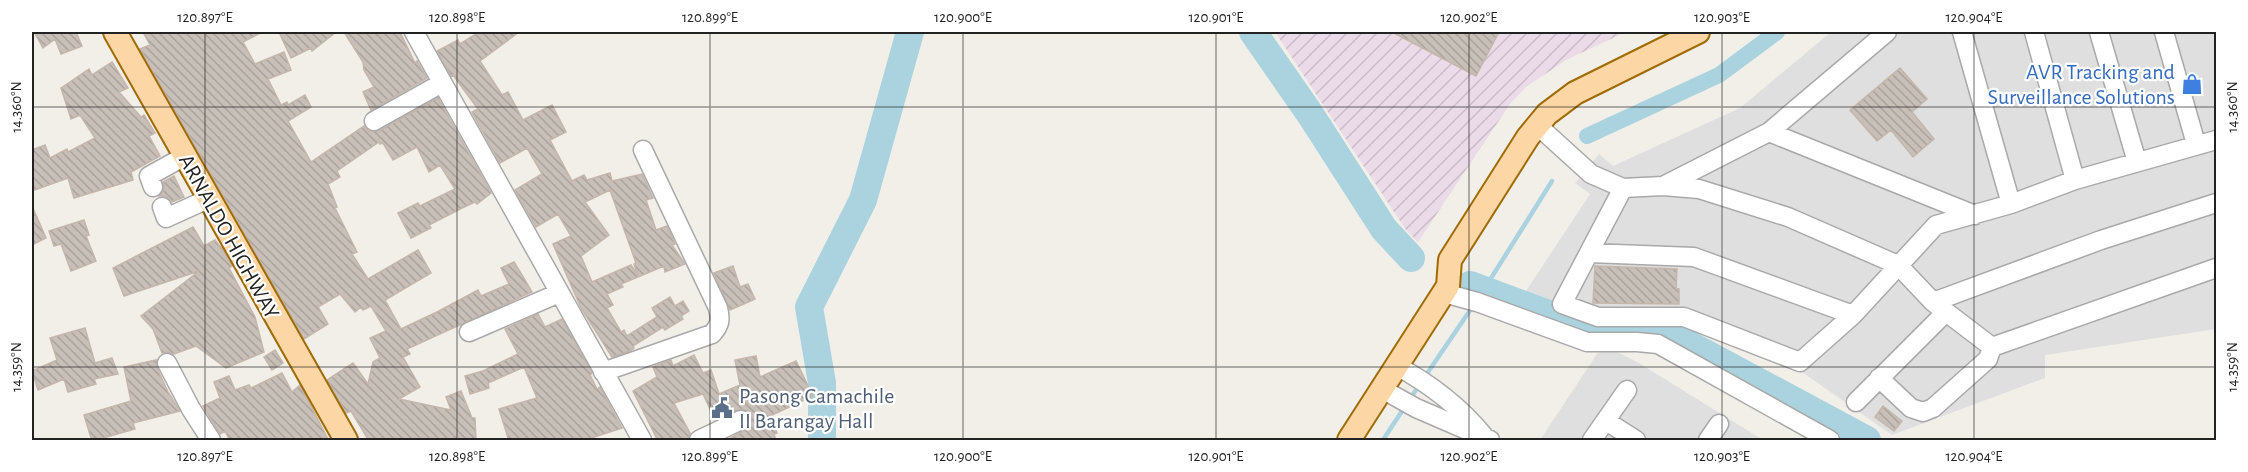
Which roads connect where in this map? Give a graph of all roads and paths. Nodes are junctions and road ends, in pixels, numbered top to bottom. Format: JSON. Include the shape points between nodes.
{"nodes":[{"id":1,"x":115,"y":32,"type":"edge"},
{"id":2,"x":414,"y":32,"type":"edge"},
{"id":3,"x":1698,"y":32,"type":"edge"},
{"id":4,"x":1887,"y":32,"type":"edge"},
{"id":5,"x":1962,"y":32,"type":"edge"},
{"id":6,"x":2034,"y":32,"type":"edge"},
{"id":7,"x":2099,"y":32,"type":"edge"},
{"id":8,"x":2164,"y":32,"type":"edge"},
{"id":9,"x":442,"y":83,"type":"junction"},
{"id":10,"x":374,"y":121,"type":"dead end"},
{"id":11,"x":1537,"y":125,"type":"junction"},
{"id":12,"x":1769,"y":132,"type":"junction"},
{"id":13,"x":2217,"y":140,"type":"edge"},
{"id":14,"x":2196,"y":144,"type":"junction"},
{"id":15,"x":643,"y":150,"type":"dead end"},
{"id":16,"x":185,"y":156,"type":"junction"},
{"id":17,"x":2137,"y":162,"type":"junction"},
{"id":18,"x":2075,"y":180,"type":"junction"},
{"id":19,"x":1664,"y":186,"type":"junction"},
{"id":20,"x":153,"y":187,"type":"dead end"},
{"id":21,"x":1623,"y":188,"type":"junction"},
{"id":22,"x":208,"y":199,"type":"junction"},
{"id":23,"x":2217,"y":203,"type":"edge"},
{"id":24,"x":2011,"y":204,"type":"junction"},
{"id":25,"x":162,"y":207,"type":"dead end"},
{"id":26,"x":1975,"y":215,"type":"junction"},
{"id":27,"x":1589,"y":253,"type":"junction"},
{"id":28,"x":1898,"y":265,"type":"junction"},
{"id":29,"x":2217,"y":268,"type":"edge"},
{"id":30,"x":559,"y":292,"type":"junction"},
{"id":31,"x":1444,"y":293,"type":"junction"},
{"id":32,"x":1940,"y":307,"type":"junction"},
{"id":33,"x":1852,"y":315,"type":"junction"},
{"id":34,"x":469,"y":332,"type":"dead end"},
{"id":35,"x":1992,"y":347,"type":"junction"},
{"id":36,"x":167,"y":363,"type":"dead end"},
{"id":37,"x":603,"y":372,"type":"junction"},
{"id":38,"x":1414,"y":376,"type":"junction"},
{"id":39,"x":1879,"y":378,"type":"junction"},
{"id":40,"x":1627,"y":390,"type":"dead end"},
{"id":41,"x":1400,"y":398,"type":"junction"},
{"id":42,"x":1450,"y":402,"type":"junction"},
{"id":43,"x":1856,"y":402,"type":"dead end"},
{"id":44,"x":1441,"y":418,"type":"junction"},
{"id":45,"x":741,"y":420,"type":"dead end"},
{"id":46,"x":1606,"y":421,"type":"junction"},
{"id":47,"x":1719,"y":424,"type":"dead end"},
{"id":48,"x":1487,"y":439,"type":"edge"},
{"id":49,"x":211,"y":441,"type":"edge"},
{"id":50,"x":346,"y":441,"type":"edge"},
{"id":51,"x":642,"y":441,"type":"edge"},
{"id":52,"x":699,"y":441,"type":"edge"},
{"id":53,"x":1348,"y":441,"type":"edge"},
{"id":54,"x":1592,"y":441,"type":"edge"},
{"id":55,"x":1636,"y":441,"type":"edge"},
{"id":56,"x":1708,"y":441,"type":"edge"},
{"id":57,"x":1830,"y":441,"type":"edge"}],
"edges":[{"from":1,"to":16,"type":"main road","name":"ARNALDO HIGHWAY"},
{"from":2,"to":9,"type":"street"},
{"from":3,"to":11,"type":"main road","via":[[1575,93]]},
{"from":4,"to":12,"type":"street"},
{"from":5,"to":24,"type":"street"},
{"from":6,"to":18,"type":"street"},
{"from":7,"to":17,"type":"street"},
{"from":8,"to":14,"type":"street"},
{"from":9,"to":10,"type":"street"},
{"from":9,"to":30,"type":"street"},
{"from":11,"to":21,"type":"street","via":[[1591,174]]},
{"from":11,"to":31,"type":"main road","via":[[1450,260]]},
{"from":12,"to":19,"type":"street"},
{"from":12,"to":26,"type":"street"},
{"from":13,"to":14,"type":"street"},
{"from":14,"to":17,"type":"street"},
{"from":15,"to":37,"type":"street","via":[[721,318],[712,334]]},
{"from":16,"to":20,"type":"street","via":[[148,176]]},
{"from":16,"to":22,"type":"main road","name":"ARNALDO HIGHWAY"},
{"from":17,"to":18,"type":"street"},
{"from":18,"to":24,"type":"street"},
{"from":19,"to":21,"type":"street"},
{"from":19,"to":28,"type":"street","via":[[1699,189],[1788,217]]},
{"from":21,"to":27,"type":"street"},
{"from":22,"to":25,"type":"street","via":[[166,218]]},
{"from":22,"to":50,"type":"main road","name":"ARNALDO HIGHWAY"},
{"from":23,"to":32,"type":"street","via":[[2101,240]]},
{"from":24,"to":26,"type":"street"},
{"from":26,"to":28,"type":"street","via":[[1936,225]]},
{"from":27,"to":33,"type":"street","via":[[1694,256]]},
{"from":27,"to":33,"type":"street","via":[[1562,304],[1598,317],[1684,317],[1800,362]]},
{"from":28,"to":32,"type":"street"},
{"from":28,"to":33,"type":"street"},
{"from":29,"to":35,"type":"street"},
{"from":30,"to":34,"type":"street"},
{"from":30,"to":37,"type":"street"},
{"from":31,"to":38,"type":"main road"},
{"from":31,"to":57,"type":"street","via":[[1587,342],[1658,344]]},
{"from":32,"to":35,"type":"street"},
{"from":32,"to":39,"type":"street"},
{"from":35,"to":39,"type":"street","via":[[1988,359],[1933,408],[1923,412],[1911,408]]},
{"from":36,"to":49,"type":"street"},
{"from":37,"to":51,"type":"street"},
{"from":38,"to":41,"type":"main road"},
{"from":38,"to":42,"type":"street"},
{"from":39,"to":43,"type":"street"},
{"from":40,"to":46,"type":"street"},
{"from":41,"to":44,"type":"street"},
{"from":41,"to":53,"type":"main road"},
{"from":42,"to":44,"type":"street"},
{"from":42,"to":48,"type":"street"},
{"from":44,"to":48,"type":"street"},
{"from":45,"to":52,"type":"street"},
{"from":46,"to":54,"type":"street"},
{"from":46,"to":55,"type":"street"},
{"from":47,"to":56,"type":"street"}]}
